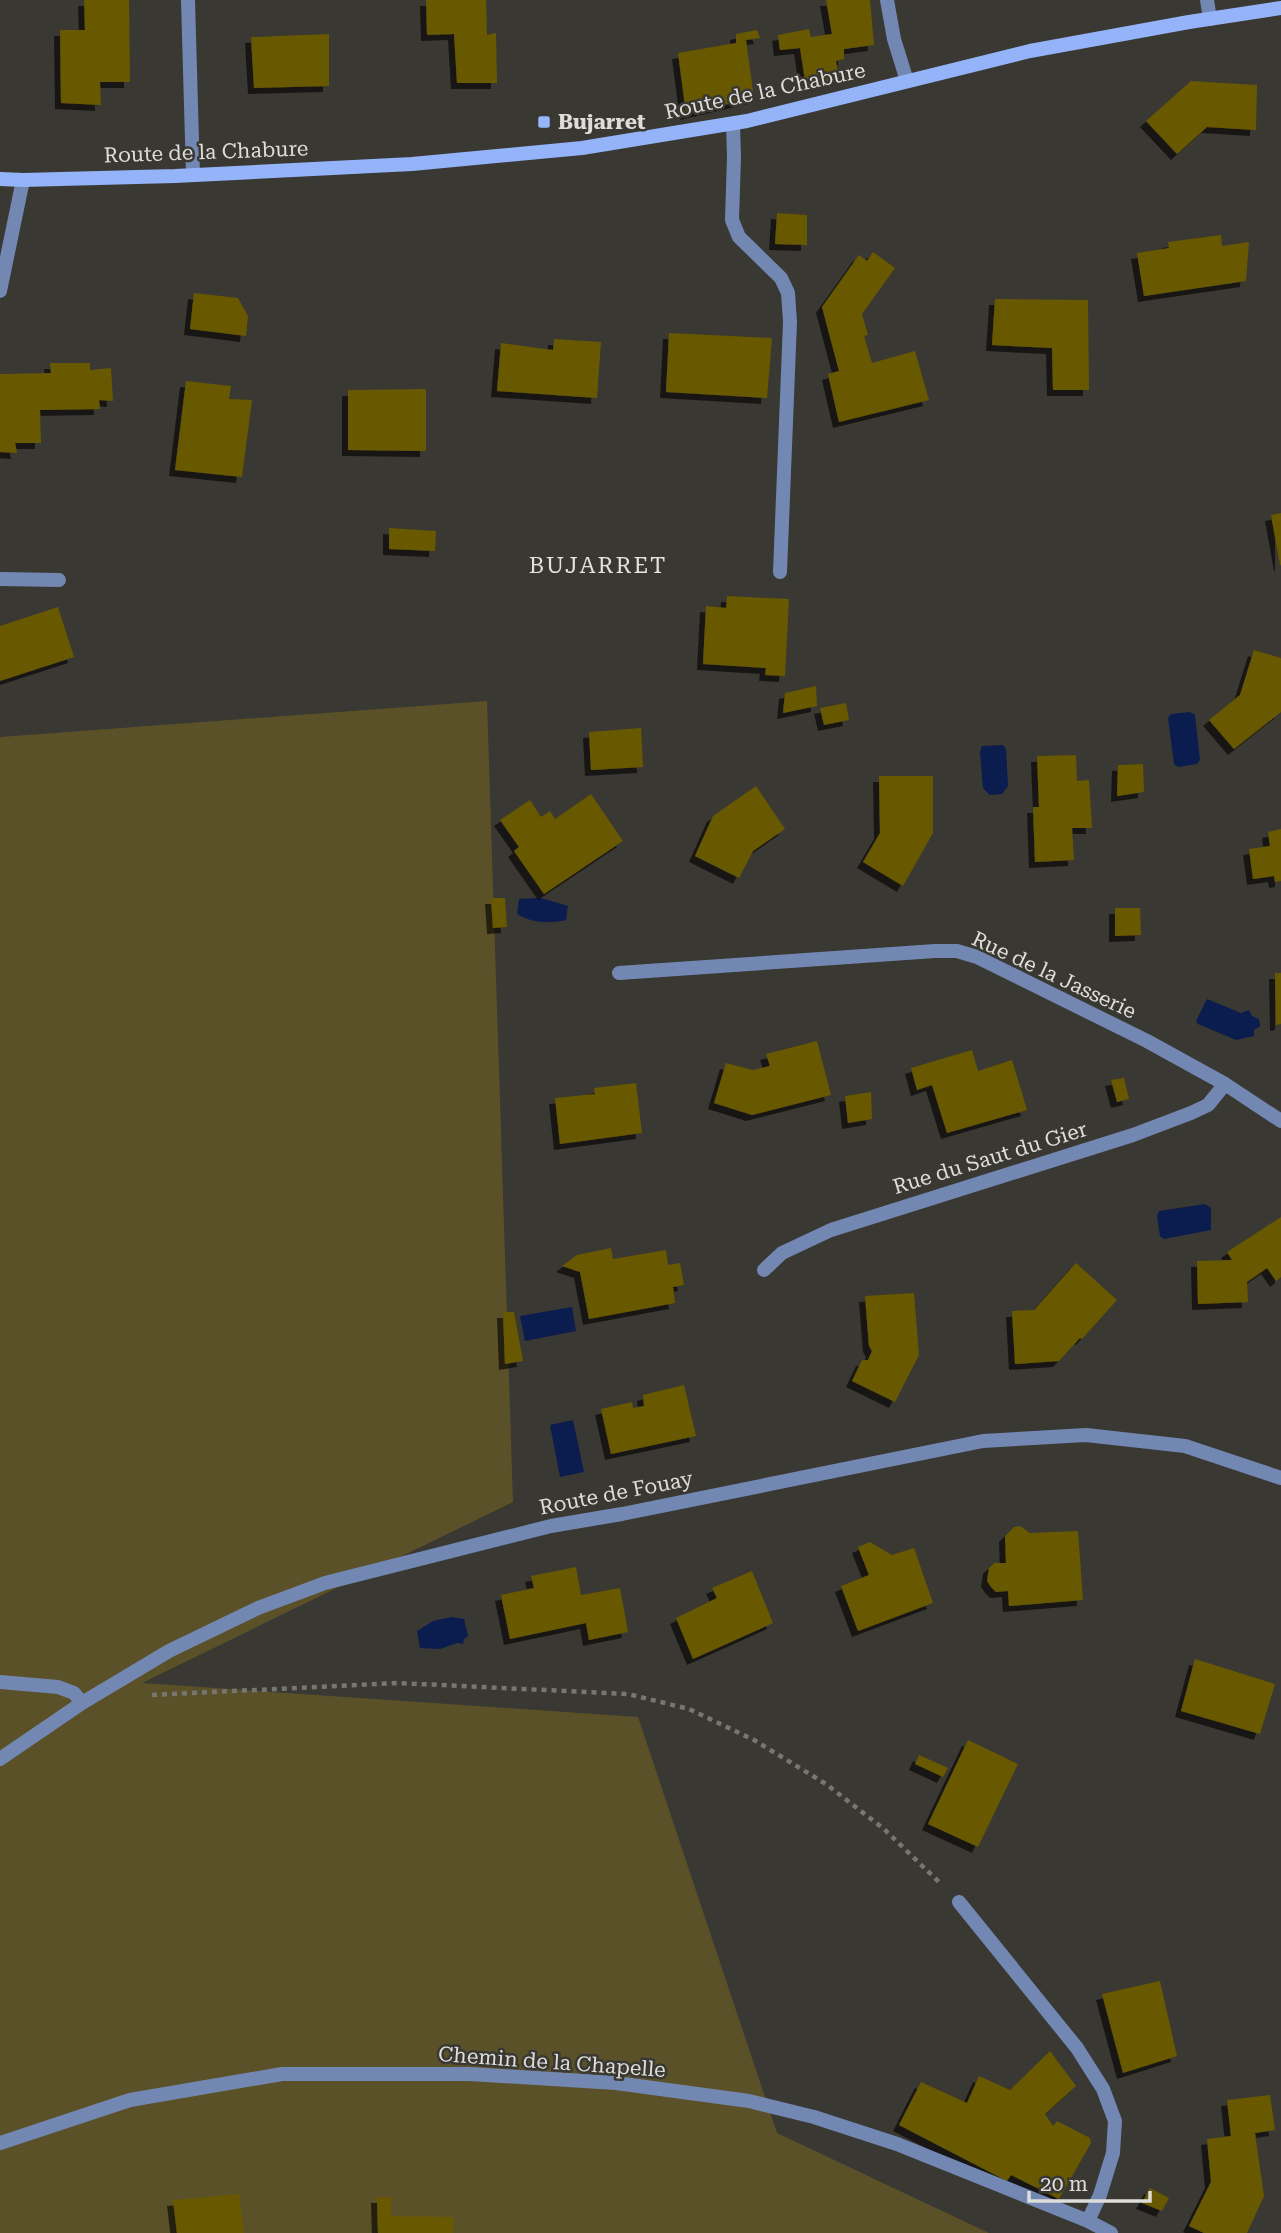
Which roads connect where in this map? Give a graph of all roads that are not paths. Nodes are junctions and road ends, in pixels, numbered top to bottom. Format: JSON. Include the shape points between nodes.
{"nodes":[{"id":1,"x":188,"y":0,"type":"edge"},
{"id":2,"x":887,"y":0,"type":"edge"},
{"id":3,"x":1207,"y":0,"type":"edge"},
{"id":4,"x":1281,"y":8,"type":"edge"},
{"id":5,"x":1210,"y":19,"type":"junction"},
{"id":6,"x":907,"y":81,"type":"junction"},
{"id":7,"x":733,"y":124,"type":"junction"},
{"id":8,"x":192,"y":175,"type":"junction"},
{"id":9,"x":0,"y":178,"type":"edge"},
{"id":10,"x":23,"y":180,"type":"junction"},
{"id":11,"x":0,"y":291,"type":"edge"},
{"id":12,"x":780,"y":572,"type":"dead end"},
{"id":13,"x":0,"y":579,"type":"edge"},
{"id":14,"x":59,"y":580,"type":"dead end"},
{"id":15,"x":619,"y":973,"type":"dead end"},
{"id":16,"x":1225,"y":1084,"type":"junction"},
{"id":17,"x":1281,"y":1121,"type":"edge"},
{"id":18,"x":764,"y":1270,"type":"dead end"},
{"id":19,"x":1281,"y":1478,"type":"edge"},
{"id":20,"x":0,"y":1682,"type":"edge"},
{"id":21,"x":82,"y":1703,"type":"junction"},
{"id":22,"x":0,"y":1759,"type":"edge"},
{"id":23,"x":959,"y":1902,"type":"road end"},
{"id":24,"x":0,"y":2143,"type":"edge"},
{"id":25,"x":1088,"y":2221,"type":"junction"},
{"id":26,"x":1111,"y":2233,"type":"edge"}],
"edges":[{"from":1,"to":8,"type":"street"},
{"from":2,"to":6,"type":"street"},
{"from":3,"to":5,"type":"street"},
{"from":4,"to":5,"type":"main road","name":"Route de la Chabure"},
{"from":5,"to":6,"type":"main road","name":"Route de la Chabure","via":[[1030,51]]},
{"from":6,"to":7,"type":"main road","name":"Route de la Chabure"},
{"from":7,"to":8,"type":"main road","name":"Route de la Chabure","via":[[582,148],[412,164]]},
{"from":7,"to":12,"type":"street","via":[[732,220],[739,237],[781,278],[788,293]]},
{"from":8,"to":10,"type":"main road","name":"Route de la Chabure"},
{"from":9,"to":10,"type":"main road","name":"Route de la Chabure"},
{"from":10,"to":11,"type":"street"},
{"from":13,"to":14,"type":"street"},
{"from":15,"to":16,"type":"street","name":"Rue de la Jasserie","via":[[957,951],[1147,1041]]},
{"from":16,"to":17,"type":"street","name":"Rue de la Jasserie"},
{"from":16,"to":18,"type":"street","name":"Rue du Saut du Gier","via":[[1208,1104],[1191,1113],[831,1230],[782,1253]]},
{"from":19,"to":21,"type":"street","name":"Route de Fouay","via":[[1185,1446],[1086,1435],[983,1441],[551,1526],[325,1583],[258,1608],[169,1651]]},
{"from":20,"to":21,"type":"street","via":[[58,1687],[74,1693]]},
{"from":21,"to":22,"type":"street","name":"Route de Fouay"},
{"from":23,"to":25,"type":"street","via":[[1077,2048],[1103,2089],[1115,2121],[1113,2153]]},
{"from":24,"to":25,"type":"street","name":"Chemin de la Chapelle","via":[[130,2100],[282,2074],[471,2074],[616,2083],[749,2101],[814,2117],[897,2144]]},
{"from":25,"to":26,"type":"street","name":"Chemin de la Chapelle"}]}
